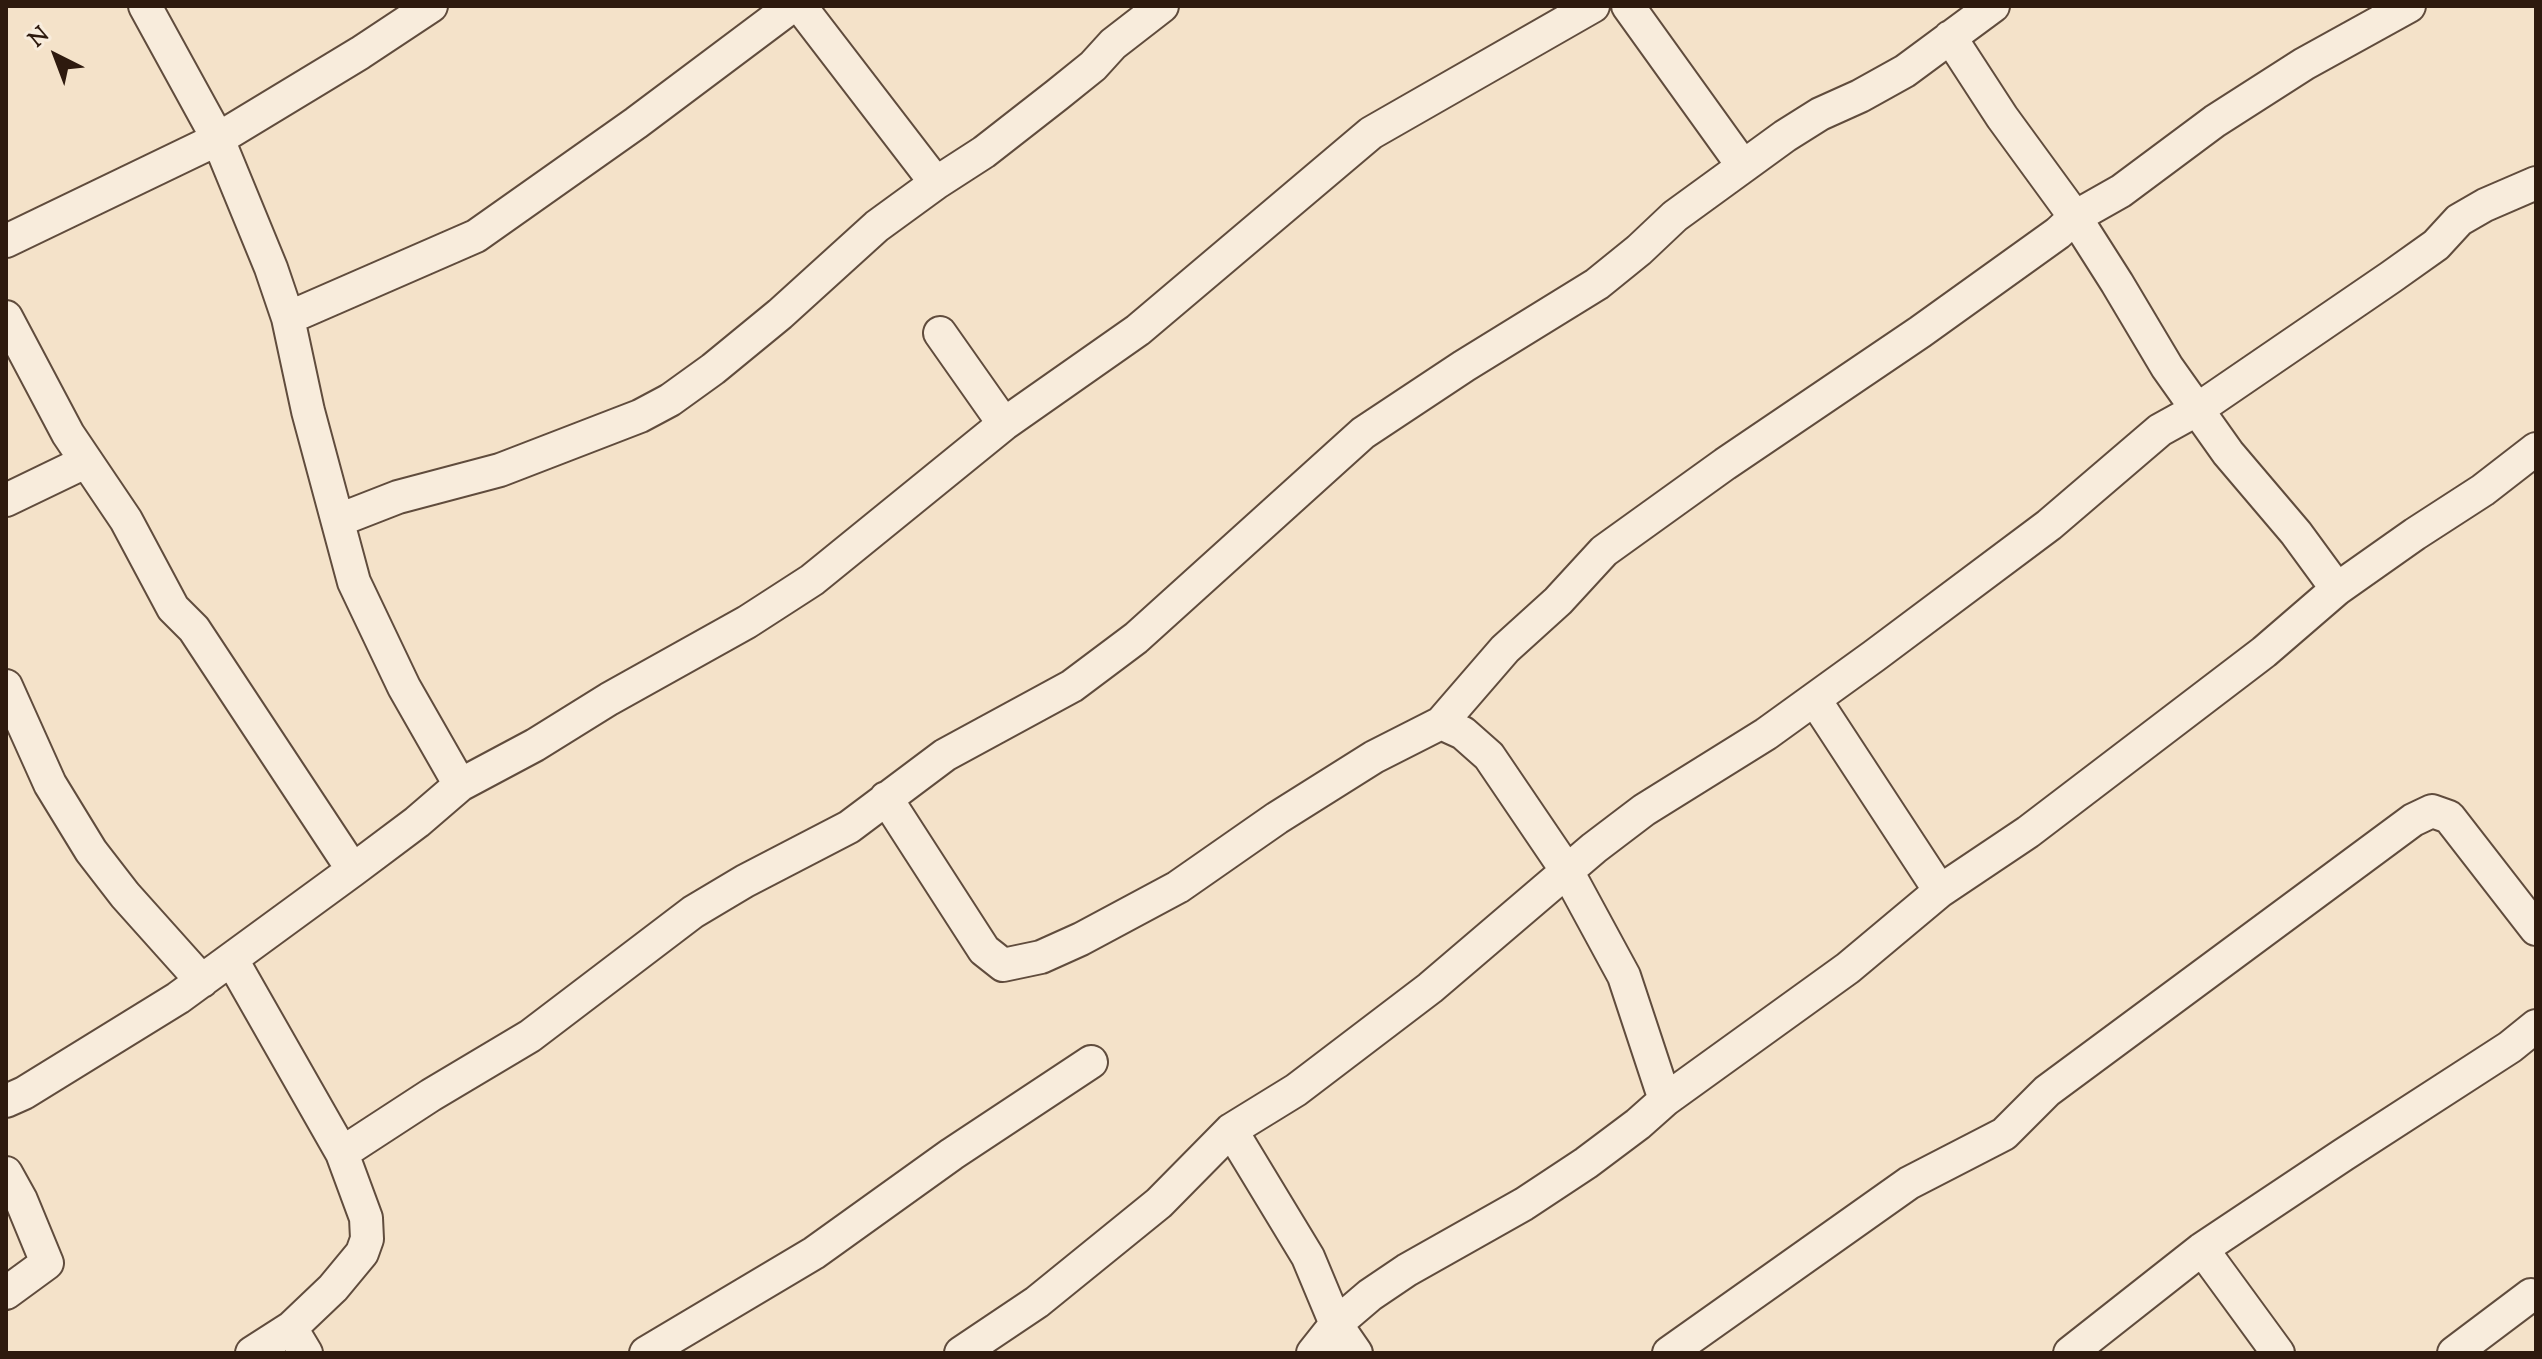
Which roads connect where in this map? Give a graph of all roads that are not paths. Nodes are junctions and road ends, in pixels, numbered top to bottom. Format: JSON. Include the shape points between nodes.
{"nodes":[{"id":1,"x":145,"y":6,"type":"edge"},
{"id":2,"x":431,"y":6,"type":"edge"},
{"id":3,"x":792,"y":6,"type":"edge"},
{"id":4,"x":800,"y":6,"type":"edge"},
{"id":5,"x":1162,"y":6,"type":"edge"},
{"id":6,"x":1593,"y":6,"type":"edge"},
{"id":7,"x":1628,"y":6,"type":"edge"},
{"id":8,"x":1993,"y":6,"type":"edge"},
{"id":9,"x":2409,"y":6,"type":"edge"},
{"id":10,"x":1950,"y":37,"type":"junction"},
{"id":11,"x":218,"y":139,"type":"junction"},
{"id":12,"x":1743,"y":166,"type":"junction"},
{"id":13,"x":936,"y":183,"type":"junction"},
{"id":14,"x":2536,"y":183,"type":"edge"},
{"id":15,"x":2075,"y":217,"type":"junction"},
{"id":16,"x":6,"y":241,"type":"edge"},
{"id":17,"x":6,"y":317,"type":"edge"},
{"id":18,"x":288,"y":318,"type":"junction"},
{"id":19,"x":940,"y":333,"type":"dead end"},
{"id":20,"x":2198,"y":409,"type":"junction"},
{"id":21,"x":1004,"y":424,"type":"junction"},
{"id":22,"x":2536,"y":449,"type":"edge"},
{"id":23,"x":85,"y":462,"type":"junction"},
{"id":24,"x":6,"y":500,"type":"edge"},
{"id":25,"x":339,"y":520,"type":"junction"},
{"id":26,"x":2337,"y":589,"type":"junction"},
{"id":27,"x":6,"y":686,"type":"edge"},
{"id":28,"x":1815,"y":700,"type":"junction"},
{"id":29,"x":13,"y":720,"type":"edge"},
{"id":30,"x":1441,"y":723,"type":"junction"},
{"id":31,"x":460,"y":785,"type":"junction"},
{"id":32,"x":886,"y":798,"type":"junction"},
{"id":33,"x":353,"y":870,"type":"junction"},
{"id":34,"x":1567,"y":871,"type":"junction"},
{"id":35,"x":1940,"y":891,"type":"junction"},
{"id":36,"x":2535,"y":926,"type":"edge"},
{"id":37,"x":232,"y":960,"type":"junction"},
{"id":38,"x":202,"y":981,"type":"junction"},
{"id":39,"x":2536,"y":1026,"type":"edge"},
{"id":40,"x":1091,"y":1062,"type":"dead end"},
{"id":41,"x":1665,"y":1100,"type":"junction"},
{"id":42,"x":6,"y":1101,"type":"edge"},
{"id":43,"x":1231,"y":1130,"type":"junction"},
{"id":44,"x":342,"y":1153,"type":"junction"},
{"id":45,"x":6,"y":1173,"type":"edge"},
{"id":46,"x":2202,"y":1249,"type":"junction"},
{"id":47,"x":6,"y":1293,"type":"edge"},
{"id":48,"x":2531,"y":1295,"type":"dead end"},
{"id":49,"x":1336,"y":1324,"type":"junction"},
{"id":50,"x":299,"y":1340,"type":"edge"},
{"id":51,"x":252,"y":1353,"type":"edge"},
{"id":52,"x":646,"y":1353,"type":"edge"},
{"id":53,"x":961,"y":1353,"type":"edge"},
{"id":54,"x":1313,"y":1353,"type":"edge"},
{"id":55,"x":1356,"y":1353,"type":"edge"},
{"id":56,"x":1669,"y":1353,"type":"edge"},
{"id":57,"x":2070,"y":1353,"type":"edge"},
{"id":58,"x":2278,"y":1353,"type":"edge"},
{"id":59,"x":2454,"y":1353,"type":"edge"}],
"edges":[{"from":1,"to":11,"type":"street"},
{"from":2,"to":11,"type":"street"},
{"from":3,"to":18,"type":"street","via":[[476,236]]},
{"from":4,"to":13,"type":"street"},
{"from":5,"to":13,"type":"street","via":[[1057,95]]},
{"from":6,"to":21,"type":"street","via":[[1371,133],[1138,330]]},
{"from":7,"to":12,"type":"street"},
{"from":8,"to":10,"type":"street"},
{"from":9,"to":15,"type":"street","via":[[2254,95],[2121,191]]},
{"from":10,"to":12,"type":"street","via":[[1905,71],[1820,114]]},
{"from":10,"to":15,"type":"street"},
{"from":11,"to":16,"type":"street"},
{"from":11,"to":18,"type":"street"},
{"from":12,"to":32,"type":"street","via":[[1597,284],[1363,433],[1136,638],[1072,686],[945,755]]},
{"from":13,"to":25,"type":"street","via":[[670,400],[500,470],[398,497]]},
{"from":14,"to":20,"type":"street","via":[[2459,220],[2425,253]]},
{"from":15,"to":20,"type":"street"},
{"from":15,"to":30,"type":"street","via":[[1920,332],[1604,551],[1505,649]]},
{"from":17,"to":23,"type":"street"},
{"from":18,"to":25,"type":"street"},
{"from":19,"to":21,"type":"street"},
{"from":20,"to":26,"type":"street"},
{"from":20,"to":28,"type":"street","via":[[2160,430],[2049,525]]},
{"from":21,"to":31,"type":"street","via":[[792,594]]},
{"from":22,"to":26,"type":"street"},
{"from":23,"to":24,"type":"street"},
{"from":23,"to":33,"type":"street","via":[[126,520],[173,608],[194,629]]},
{"from":25,"to":31,"type":"street","via":[[354,582],[374,629]]},
{"from":26,"to":35,"type":"street","via":[[2264,652],[2028,832]]},
{"from":27,"to":29,"type":"street"},
{"from":28,"to":34,"type":"street","via":[[1644,810]]},
{"from":28,"to":35,"type":"street"},
{"from":29,"to":38,"type":"street","via":[[91,851]]},
{"from":30,"to":32,"type":"street","via":[[1374,757],[1178,887],[1041,957],[1003,965],[984,950]]},
{"from":30,"to":34,"type":"street","via":[[1463,733],[1489,756]]},
{"from":31,"to":33,"type":"street"},
{"from":32,"to":44,"type":"street","via":[[849,827],[693,912],[530,1036]]},
{"from":33,"to":37,"type":"street"},
{"from":34,"to":41,"type":"street","via":[[1624,976]]},
{"from":34,"to":43,"type":"street","via":[[1372,1033]]},
{"from":35,"to":41,"type":"street","via":[[1848,968]]},
{"from":36,"to":56,"type":"street","via":[[2449,817],[2432,811],[2413,820],[2047,1091],[2004,1134],[1909,1183]]},
{"from":37,"to":38,"type":"street"},
{"from":37,"to":44,"type":"street"},
{"from":38,"to":42,"type":"street"},
{"from":39,"to":46,"type":"street"},
{"from":40,"to":52,"type":"street","via":[[814,1253]]},
{"from":41,"to":49,"type":"street","via":[[1586,1163],[1407,1270]]},
{"from":43,"to":49,"type":"street","via":[[1308,1257]]},
{"from":43,"to":53,"type":"street","via":[[1147,1213],[1037,1302]]},
{"from":44,"to":50,"type":"street","via":[[366,1218],[367,1239]]},
{"from":45,"to":47,"type":"street","via":[[47,1263]]},
{"from":46,"to":57,"type":"street"},
{"from":46,"to":58,"type":"street"},
{"from":48,"to":59,"type":"street"},
{"from":49,"to":54,"type":"street"},
{"from":49,"to":55,"type":"street"},
{"from":50,"to":51,"type":"street"}]}
